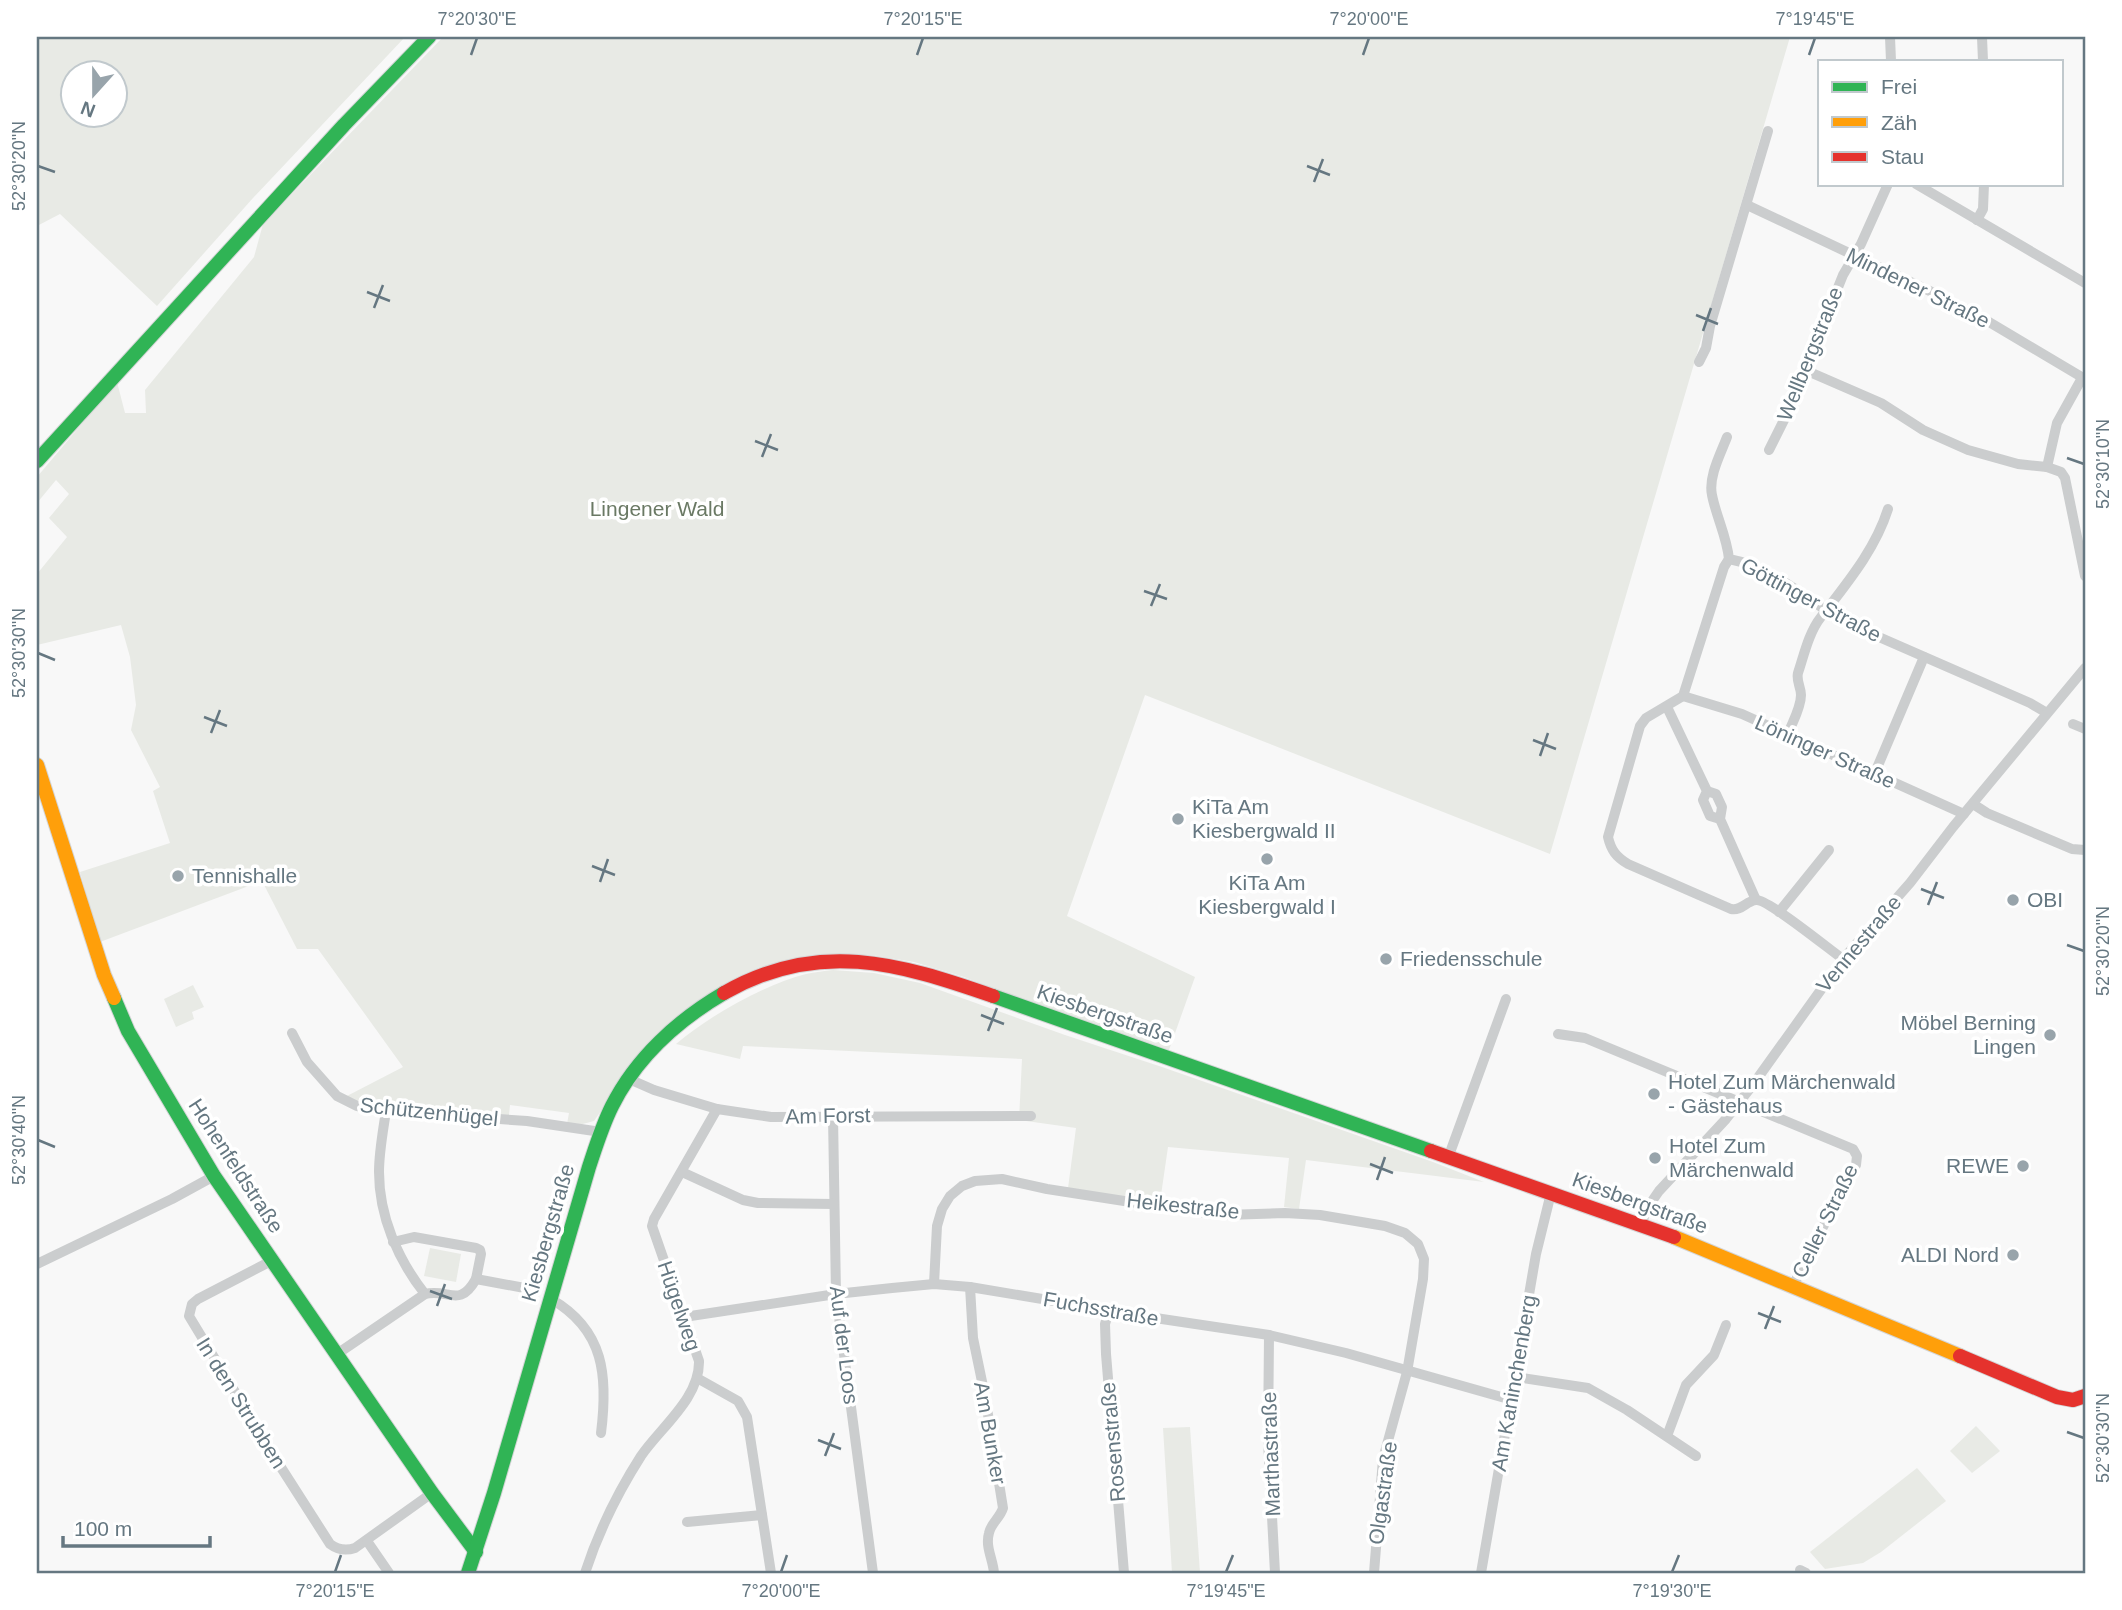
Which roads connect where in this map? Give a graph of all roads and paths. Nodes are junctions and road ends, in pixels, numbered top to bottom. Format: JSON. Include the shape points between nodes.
{"nodes":[{"id":1,"x":429,"y":37,"type":"edge"},
{"id":2,"x":1890,"y":37,"type":"edge"},
{"id":3,"x":1982,"y":37,"type":"edge"},
{"id":4,"x":1891,"y":60,"type":"edge"},
{"id":5,"x":1983,"y":60,"type":"edge"},
{"id":6,"x":1768,"y":131,"type":"dead end"},
{"id":7,"x":1887,"y":186,"type":"edge"},
{"id":8,"x":1919,"y":186,"type":"edge"},
{"id":9,"x":1984,"y":186,"type":"edge"},
{"id":10,"x":1747,"y":205,"type":"junction"},
{"id":11,"x":1978,"y":220,"type":"junction"},
{"id":12,"x":1854,"y":255,"type":"junction"},
{"id":13,"x":2085,"y":283,"type":"edge"},
{"id":14,"x":1699,"y":362,"type":"dead end"},
{"id":15,"x":1805,"y":370,"type":"junction"},
{"id":16,"x":2084,"y":378,"type":"edge"},
{"id":17,"x":1727,"y":437,"type":"dead end"},
{"id":18,"x":1769,"y":450,"type":"dead end"},
{"id":19,"x":37,"y":461,"type":"edge"},
{"id":20,"x":2047,"y":467,"type":"junction"},
{"id":21,"x":1888,"y":509,"type":"dead end"},
{"id":22,"x":1729,"y":559,"type":"junction"},
{"id":23,"x":2085,"y":576,"type":"edge"},
{"id":24,"x":1827,"y":611,"type":"junction"},
{"id":25,"x":1924,"y":657,"type":"junction"},
{"id":26,"x":2085,"y":668,"type":"edge"},
{"id":27,"x":1683,"y":696,"type":"junction"},
{"id":28,"x":1667,"y":707,"type":"junction"},
{"id":29,"x":2047,"y":713,"type":"junction"},
{"id":30,"x":2073,"y":724,"type":"dead end"},
{"id":31,"x":2085,"y":729,"type":"edge"},
{"id":32,"x":1788,"y":734,"type":"junction"},
{"id":33,"x":37,"y":765,"type":"edge"},
{"id":34,"x":1874,"y":775,"type":"junction"},
{"id":35,"x":1973,"y":804,"type":"junction"},
{"id":36,"x":1964,"y":814,"type":"junction"},
{"id":37,"x":1829,"y":850,"type":"dead end"},
{"id":38,"x":2085,"y":850,"type":"edge"},
{"id":39,"x":1756,"y":900,"type":"junction"},
{"id":40,"x":1779,"y":912,"type":"junction"},
{"id":41,"x":1843,"y":959,"type":"junction"},
{"id":42,"x":1506,"y":999,"type":"dead end"},
{"id":43,"x":292,"y":1033,"type":"dead end"},
{"id":44,"x":1558,"y":1034,"type":"dead end"},
{"id":45,"x":629,"y":1079,"type":"junction"},
{"id":46,"x":1740,"y":1102,"type":"junction"},
{"id":47,"x":717,"y":1109,"type":"junction"},
{"id":48,"x":386,"y":1111,"type":"junction"},
{"id":49,"x":833,"y":1116,"type":"junction"},
{"id":50,"x":1031,"y":1116,"type":"dead end"},
{"id":51,"x":601,"y":1132,"type":"junction"},
{"id":52,"x":1448,"y":1158,"type":"junction"},
{"id":53,"x":682,"y":1172,"type":"junction"},
{"id":54,"x":214,"y":1176,"type":"junction"},
{"id":55,"x":1552,"y":1193,"type":"junction"},
{"id":56,"x":834,"y":1204,"type":"junction"},
{"id":57,"x":1641,"y":1224,"type":"junction"},
{"id":58,"x":393,"y":1242,"type":"junction"},
{"id":59,"x":273,"y":1260,"type":"junction"},
{"id":60,"x":37,"y":1264,"type":"edge"},
{"id":61,"x":476,"y":1279,"type":"junction"},
{"id":62,"x":934,"y":1284,"type":"junction"},
{"id":63,"x":1794,"y":1286,"type":"junction"},
{"id":64,"x":970,"y":1287,"type":"junction"},
{"id":65,"x":530,"y":1289,"type":"dead end"},
{"id":66,"x":425,"y":1294,"type":"junction"},
{"id":67,"x":836,"y":1294,"type":"junction"},
{"id":68,"x":551,"y":1299,"type":"junction"},
{"id":69,"x":1109,"y":1311,"type":"junction"},
{"id":70,"x":684,"y":1317,"type":"junction"},
{"id":71,"x":1726,"y":1325,"type":"dead end"},
{"id":72,"x":1269,"y":1335,"type":"junction"},
{"id":73,"x":337,"y":1354,"type":"junction"},
{"id":74,"x":1407,"y":1372,"type":"junction"},
{"id":75,"x":1516,"y":1377,"type":"junction"},
{"id":76,"x":697,"y":1378,"type":"junction"},
{"id":77,"x":1512,"y":1400,"type":"junction"},
{"id":78,"x":2081,"y":1401,"type":"edge"},
{"id":79,"x":601,"y":1433,"type":"dead end"},
{"id":80,"x":1667,"y":1436,"type":"junction"},
{"id":81,"x":1696,"y":1456,"type":"dead end"},
{"id":82,"x":432,"y":1493,"type":"junction"},
{"id":83,"x":762,"y":1515,"type":"junction"},
{"id":84,"x":687,"y":1522,"type":"dead end"},
{"id":85,"x":367,"y":1541,"type":"junction"},
{"id":86,"x":476,"y":1552,"type":"junction"},
{"id":87,"x":389,"y":1573,"type":"edge"},
{"id":88,"x":468,"y":1573,"type":"edge"},
{"id":89,"x":585,"y":1573,"type":"edge"},
{"id":90,"x":771,"y":1573,"type":"edge"},
{"id":91,"x":873,"y":1573,"type":"edge"},
{"id":92,"x":994,"y":1573,"type":"edge"},
{"id":93,"x":1124,"y":1573,"type":"edge"},
{"id":94,"x":1275,"y":1573,"type":"edge"},
{"id":95,"x":1374,"y":1573,"type":"edge"},
{"id":96,"x":1481,"y":1573,"type":"edge"}],
"edges":[{"from":1,"to":19,"type":"street"},
{"from":2,"to":4,"type":"street"},
{"from":3,"to":5,"type":"street"},
{"from":6,"to":10,"type":"street"},
{"from":7,"to":12,"type":"street","name":"Wellbergstraße"},
{"from":8,"to":11,"type":"street"},
{"from":9,"to":11,"type":"street"},
{"from":10,"to":12,"type":"street","name":"Mindener Straße"},
{"from":10,"to":14,"type":"street"},
{"from":11,"to":13,"type":"street"},
{"from":12,"to":15,"type":"street","name":"Wellbergstraße"},
{"from":12,"to":16,"type":"street","name":"Mindener Straße","via":[[1984,319]]},
{"from":15,"to":18,"type":"street","name":"Wellbergstraße"},
{"from":15,"to":20,"type":"street","via":[[1881,403],[1923,430],[1968,450]]},
{"from":16,"to":20,"type":"street","via":[[2057,423]]},
{"from":17,"to":22,"type":"street","name":"Göttinger Straße","via":[[1712,493]]},
{"from":20,"to":23,"type":"street","via":[[2065,478]]},
{"from":21,"to":24,"type":"street","via":[[1880,533]]},
{"from":22,"to":24,"type":"street","name":"Göttinger Straße","via":[[1769,574]]},
{"from":22,"to":27,"type":"street"},
{"from":24,"to":25,"type":"street","name":"Göttinger Straße"},
{"from":24,"to":32,"type":"street","via":[[1815,627],[1798,673],[1801,698]]},
{"from":25,"to":29,"type":"street","name":"Göttinger Straße"},
{"from":25,"to":34,"type":"street"},
{"from":26,"to":29,"type":"street","name":"Vennestraße"},
{"from":27,"to":28,"type":"street"},
{"from":27,"to":32,"type":"street","name":"Löninger Straße"},
{"from":28,"to":39,"type":"street","via":[[1707,791],[1716,794],[1722,807],[1720,819]]},
{"from":28,"to":39,"type":"street","via":[[1640,726],[1608,837],[1611,845],[1628,864],[1731,909]]},
{"from":29,"to":35,"type":"street","name":"Vennestraße"},
{"from":30,"to":31,"type":"street"},
{"from":32,"to":34,"type":"street","name":"Löninger Straße"},
{"from":33,"to":54,"type":"street","name":"Hohenfeldstraße","via":[[116,1007]]},
{"from":34,"to":36,"type":"street","name":"Löninger Straße"},
{"from":35,"to":36,"type":"street","name":"Vennestraße"},
{"from":35,"to":38,"type":"street","via":[[2072,849]]},
{"from":36,"to":41,"type":"street","name":"Vennestraße"},
{"from":37,"to":40,"type":"street"},
{"from":39,"to":40,"type":"street"},
{"from":40,"to":41,"type":"street"},
{"from":41,"to":46,"type":"street","name":"Vennestraße"},
{"from":42,"to":52,"type":"street"},
{"from":43,"to":48,"type":"street","name":"Schützenhügel","via":[[307,1062],[337,1096],[357,1106]]},
{"from":44,"to":46,"type":"street","via":[[1585,1038]]},
{"from":45,"to":47,"type":"street","name":"Am Forst"},
{"from":45,"to":51,"type":"street","name":"Kiesbergstraße"},
{"from":45,"to":52,"type":"street","name":"Kiesbergstraße","via":[[658,1041],[689,1014],[757,976],[834,960],[872,963],[914,969]]},
{"from":46,"to":57,"type":"street","name":"Vennestraße","via":[[1659,1191]]},
{"from":46,"to":63,"type":"street","name":"Celler Straße","via":[[1853,1149],[1857,1156],[1846,1187]]},
{"from":47,"to":49,"type":"street","name":"Am Forst","via":[[771,1117]]},
{"from":47,"to":53,"type":"street","name":"Hügelweg"},
{"from":48,"to":51,"type":"street","name":"Schützenhügel","via":[[527,1121]]},
{"from":48,"to":58,"type":"street","via":[[379,1186]]},
{"from":49,"to":50,"type":"street","name":"Am Forst"},
{"from":49,"to":56,"type":"street","name":"Auf der Loos"},
{"from":51,"to":68,"type":"street","name":"Kiesbergstraße"},
{"from":52,"to":55,"type":"street","name":"Kiesbergstraße"},
{"from":53,"to":56,"type":"street","via":[[743,1200]]},
{"from":53,"to":70,"type":"street","name":"Hügelweg","via":[[652,1226]]},
{"from":54,"to":59,"type":"street","name":"Hohenfeldstraße"},
{"from":54,"to":60,"type":"street"},
{"from":55,"to":57,"type":"street","name":"Kiesbergstraße"},
{"from":55,"to":75,"type":"street","name":"Am Kaninchenberg","via":[[1536,1254]]},
{"from":56,"to":67,"type":"street","name":"Auf der Loos"},
{"from":57,"to":63,"type":"street","name":"Kiesbergstraße"},
{"from":58,"to":61,"type":"street","via":[[414,1237],[476,1248],[481,1254]]},
{"from":58,"to":66,"type":"street"},
{"from":59,"to":73,"type":"street","name":"Hohenfeldstraße"},
{"from":59,"to":85,"type":"street","name":"In den Strubben","via":[[198,1299],[189,1316],[330,1544],[348,1550]]},
{"from":61,"to":65,"type":"street"},
{"from":61,"to":66,"type":"street","via":[[461,1295]]},
{"from":62,"to":64,"type":"street","name":"Fuchsstraße"},
{"from":62,"to":67,"type":"street","name":"Fuchsstraße"},
{"from":62,"to":74,"type":"street","name":"Heikestraße","via":[[942,1209],[950,1196],[975,1181],[1002,1179],[1225,1215],[1285,1213],[1360,1221],[1405,1233],[1418,1244],[1424,1259]]},
{"from":63,"to":78,"type":"street","name":"Kiesbergstraße","via":[[2057,1397]]},
{"from":64,"to":69,"type":"street","name":"Fuchsstraße"},
{"from":64,"to":92,"type":"street","name":"Am Bunker","via":[[972,1338],[1003,1508],[987,1540]]},
{"from":66,"to":73,"type":"street"},
{"from":67,"to":70,"type":"street","name":"Fuchsstraße"},
{"from":67,"to":91,"type":"street","name":"Auf der Loos"},
{"from":68,"to":79,"type":"street","via":[[577,1316],[596,1348],[603,1369]]},
{"from":68,"to":86,"type":"street","name":"Kiesbergstraße"},
{"from":69,"to":72,"type":"street","name":"Fuchsstraße"},
{"from":69,"to":93,"type":"street","name":"Rosenstraße","via":[[1106,1354]]},
{"from":70,"to":76,"type":"street","name":"Hügelweg","via":[[699,1361]]},
{"from":71,"to":80,"type":"street","via":[[1714,1355],[1686,1385]]},
{"from":72,"to":74,"type":"street","name":"Fuchsstraße"},
{"from":72,"to":94,"type":"street","name":"Marthastraße","via":[[1268,1441]]},
{"from":73,"to":82,"type":"street","name":"Hohenfeldstraße"},
{"from":74,"to":77,"type":"street","name":"Fuchsstraße"},
{"from":74,"to":95,"type":"street","name":"Olgastraße","via":[[1383,1459]]},
{"from":75,"to":77,"type":"street","name":"Am Kaninchenberg"},
{"from":75,"to":80,"type":"street","via":[[1588,1388]]},
{"from":76,"to":83,"type":"street","via":[[738,1401],[744,1410]]},
{"from":76,"to":89,"type":"street","name":"Hügelweg","via":[[625,1483]]},
{"from":77,"to":96,"type":"street","name":"Am Kaninchenberg"},
{"from":80,"to":81,"type":"street"},
{"from":82,"to":85,"type":"street","name":"In den Strubben"},
{"from":82,"to":86,"type":"street","name":"Hohenfeldstraße"},
{"from":83,"to":84,"type":"street"},
{"from":83,"to":90,"type":"street"},
{"from":85,"to":87,"type":"street"},
{"from":86,"to":88,"type":"street","name":"Kiesbergstraße"}]}
